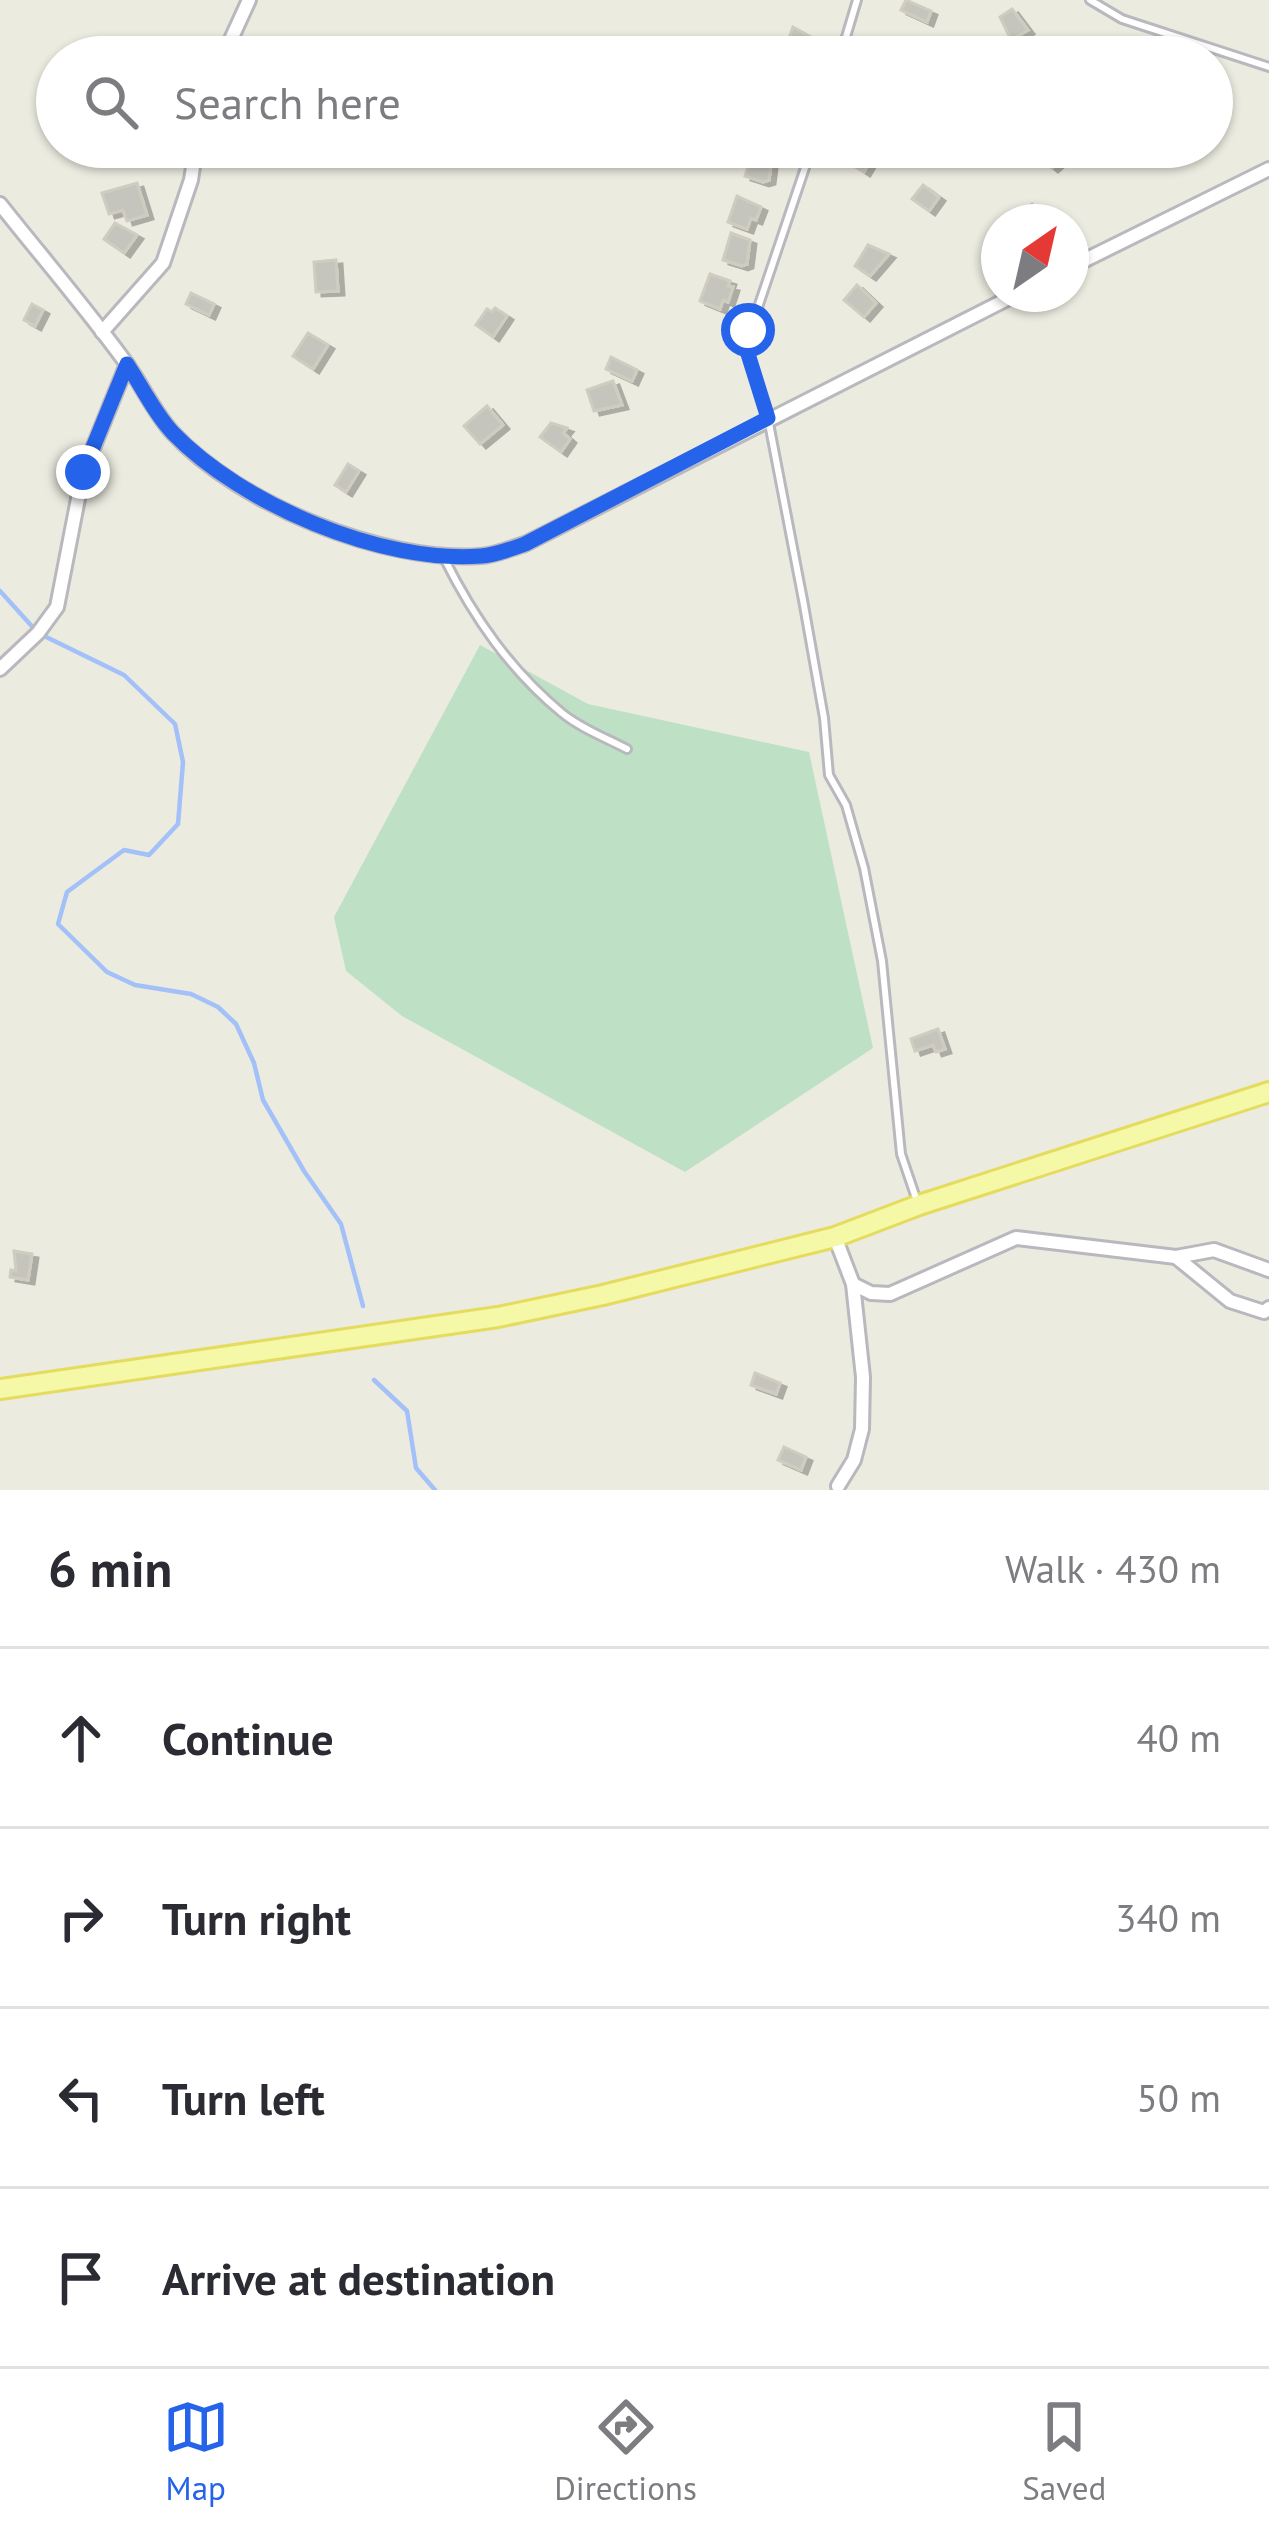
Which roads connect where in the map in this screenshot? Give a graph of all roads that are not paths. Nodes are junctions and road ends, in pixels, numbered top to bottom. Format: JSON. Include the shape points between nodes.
{"nodes":[{"id":1,"x":249,"y":0,"type":"edge"},
{"id":2,"x":857,"y":0,"type":"edge"},
{"id":3,"x":1090,"y":0,"type":"edge"},
{"id":4,"x":233,"y":36,"type":"edge"},
{"id":5,"x":846,"y":36,"type":"edge"},
{"id":6,"x":1172,"y":36,"type":"edge"},
{"id":7,"x":1233,"y":55,"type":"edge"},
{"id":8,"x":1269,"y":67,"type":"edge"},
{"id":9,"x":193,"y":168,"type":"edge"},
{"id":10,"x":805,"y":168,"type":"edge"},
{"id":11,"x":1269,"y":169,"type":"edge"},
{"id":12,"x":0,"y":204,"type":"edge"},
{"id":13,"x":1089,"y":258,"type":"edge"},
{"id":14,"x":981,"y":312,"type":"edge"},
{"id":15,"x":102,"y":332,"type":"junction"},
{"id":16,"x":127,"y":364,"type":"junction"},
{"id":17,"x":768,"y":418,"type":"junction"},
{"id":18,"x":442,"y":555,"type":"junction"},
{"id":19,"x":0,"y":669,"type":"edge"},
{"id":20,"x":627,"y":749,"type":"dead end"},
{"id":21,"x":1269,"y":1093,"type":"edge"},
{"id":22,"x":919,"y":1204,"type":"junction"},
{"id":23,"x":836,"y":1237,"type":"junction"},
{"id":24,"x":1175,"y":1257,"type":"junction"},
{"id":25,"x":1269,"y":1270,"type":"edge"},
{"id":26,"x":854,"y":1284,"type":"junction"},
{"id":27,"x":1269,"y":1308,"type":"edge"},
{"id":28,"x":0,"y":1389,"type":"edge"},
{"id":29,"x":838,"y":1486,"type":"dead end"}],
"edges":[{"from":1,"to":4,"type":"street"},
{"from":2,"to":5,"type":"lane"},
{"from":3,"to":6,"type":"lane"},
{"from":7,"to":8,"type":"lane"},
{"from":9,"to":15,"type":"street","via":[[164,263]]},
{"from":10,"to":17,"type":"lane","via":[[748,330]]},
{"from":11,"to":13,"type":"street"},
{"from":12,"to":15,"type":"street"},
{"from":14,"to":17,"type":"street"},
{"from":15,"to":16,"type":"street"},
{"from":16,"to":18,"type":"street","via":[[170,430],[244,491],[299,518]]},
{"from":16,"to":19,"type":"street","via":[[83,472],[57,607]]},
{"from":17,"to":18,"type":"street","via":[[525,544],[484,556]]},
{"from":17,"to":22,"type":"lane","via":[[829,775],[864,868],[882,961],[901,1154]]},
{"from":18,"to":20,"type":"lane","via":[[506,659],[565,716]]},
{"from":21,"to":22,"type":"main road"},
{"from":22,"to":23,"type":"main road"},
{"from":23,"to":26,"type":"street"},
{"from":23,"to":28,"type":"main road","via":[[498,1317]]},
{"from":24,"to":25,"type":"street","via":[[1214,1250]]},
{"from":24,"to":26,"type":"street","via":[[1016,1238],[890,1294]]},
{"from":24,"to":27,"type":"street","via":[[1229,1301]]},
{"from":26,"to":29,"type":"street","via":[[862,1429]]}]}
